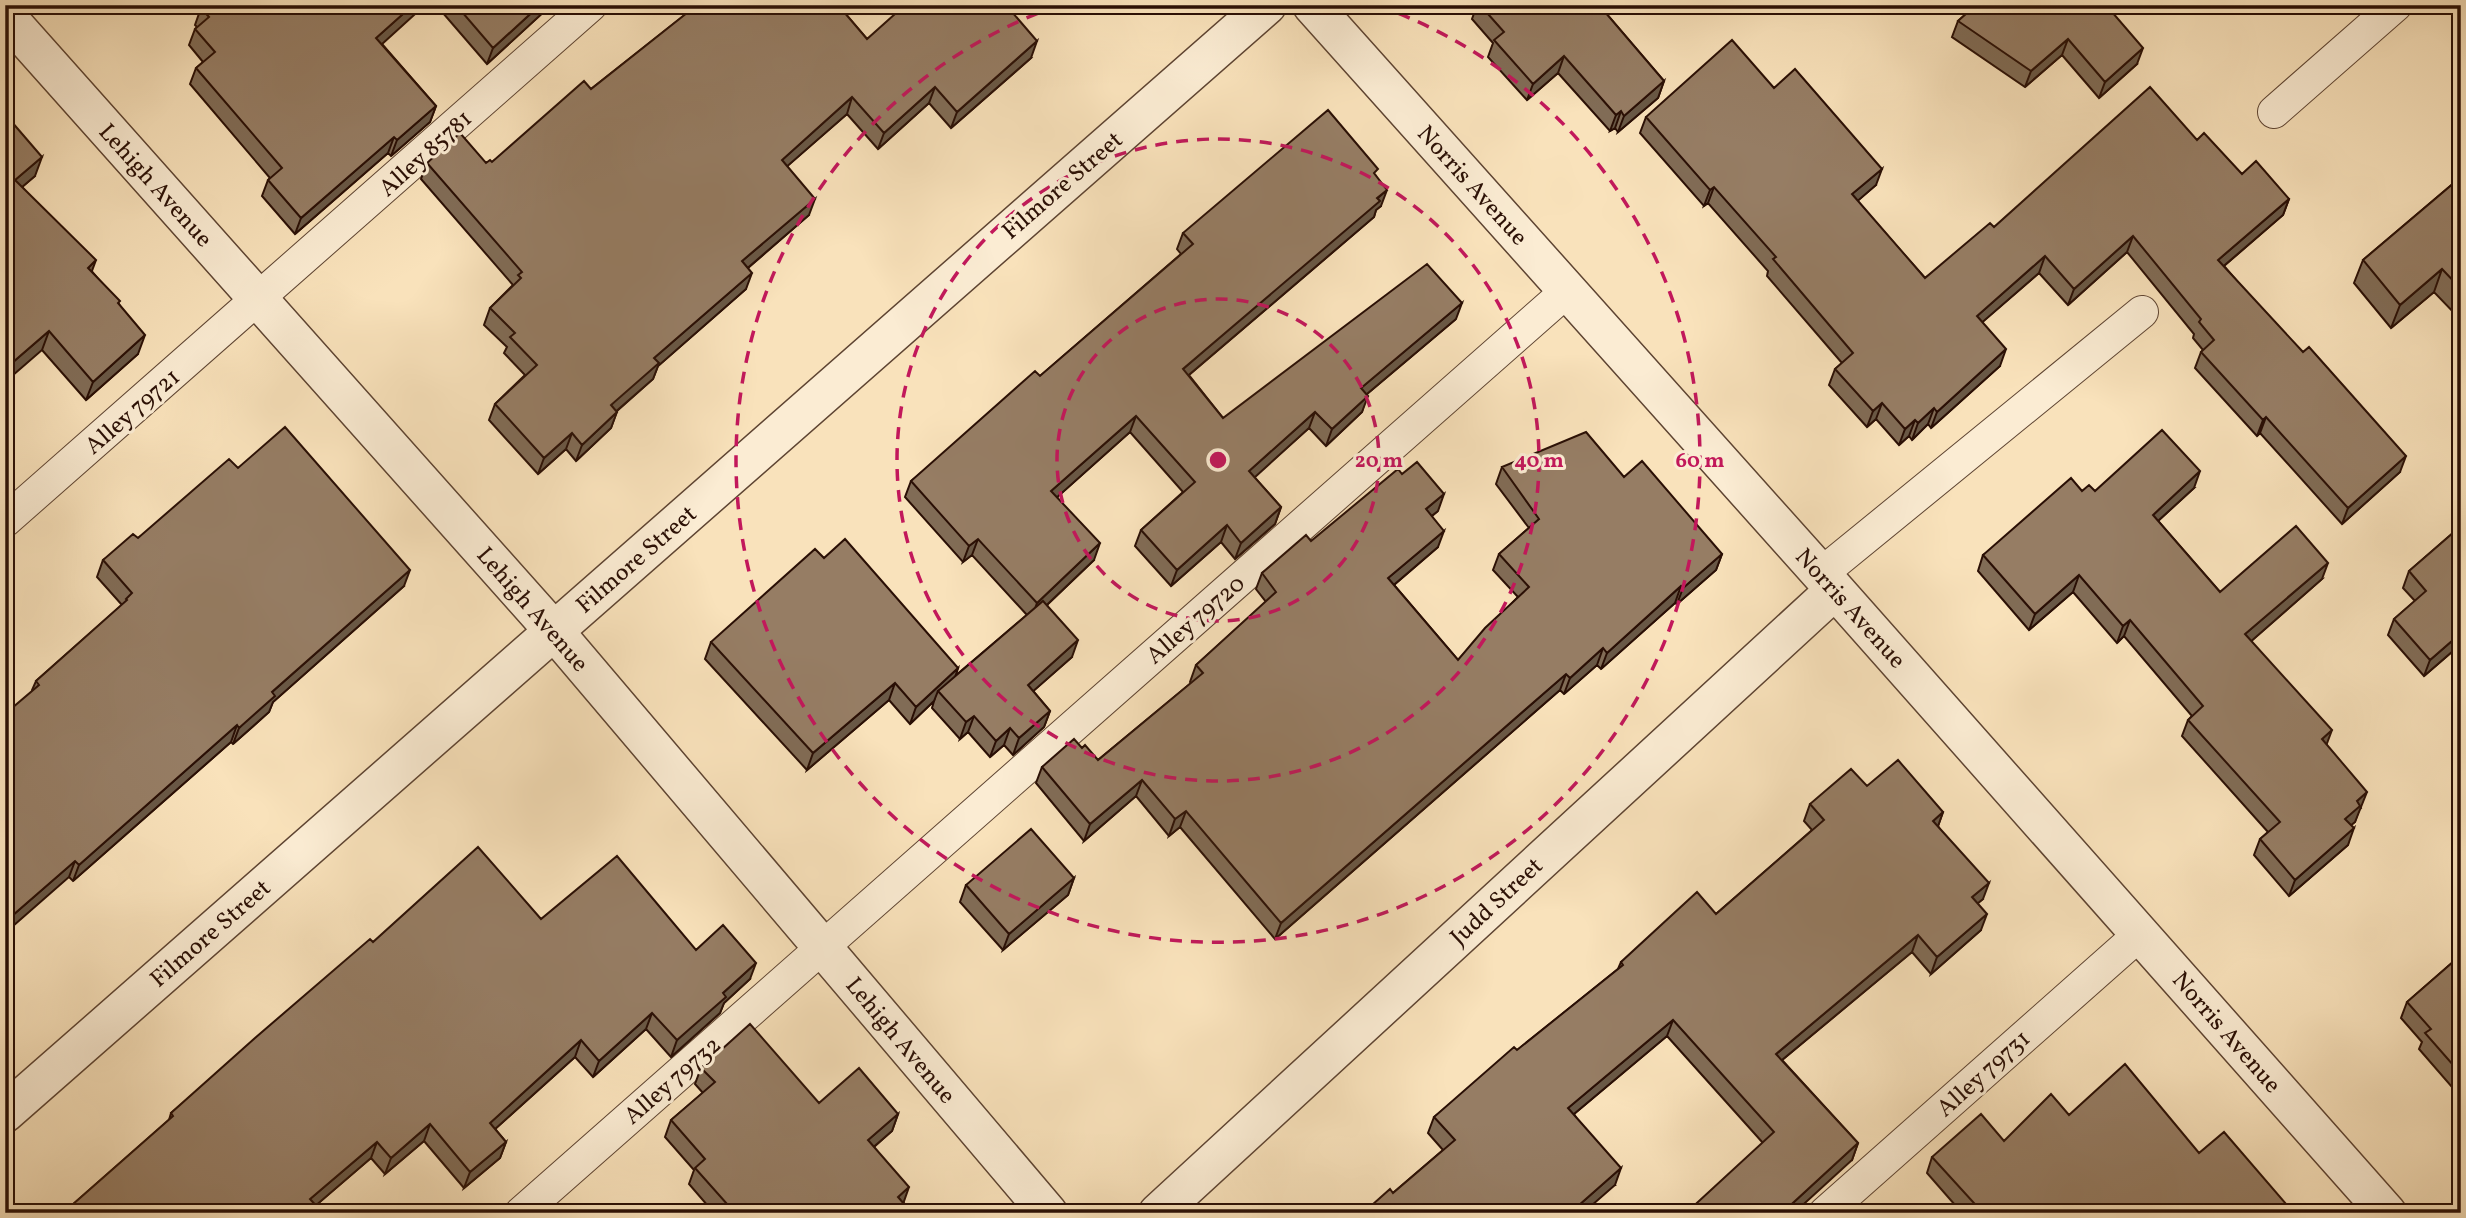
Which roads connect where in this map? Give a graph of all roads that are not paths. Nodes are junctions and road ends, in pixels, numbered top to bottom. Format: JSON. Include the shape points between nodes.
{"nodes":[{"id":1,"x":591,"y":5,"type":"edge"},
{"id":2,"x":1267,"y":5,"type":"edge"},
{"id":3,"x":1312,"y":5,"type":"edge"},
{"id":4,"x":2396,"y":5,"type":"edge"},
{"id":5,"x":5,"y":15,"type":"edge"},
{"id":6,"x":2274,"y":112,"type":"dead end"},
{"id":7,"x":1567,"y":291,"type":"junction"},
{"id":8,"x":259,"y":300,"type":"junction"},
{"id":9,"x":2142,"y":312,"type":"dead end"},
{"id":10,"x":5,"y":522,"type":"edge"},
{"id":11,"x":1828,"y":582,"type":"junction"},
{"id":12,"x":554,"y":631,"type":"junction"},
{"id":13,"x":2140,"y":934,"type":"junction"},
{"id":14,"x":824,"y":948,"type":"junction"},
{"id":15,"x":5,"y":1113,"type":"edge"},
{"id":16,"x":521,"y":1213,"type":"edge"},
{"id":17,"x":1048,"y":1213,"type":"edge"},
{"id":18,"x":1158,"y":1213,"type":"edge"},
{"id":19,"x":1825,"y":1213,"type":"edge"},
{"id":20,"x":2387,"y":1213,"type":"edge"}],
"edges":[{"from":1,"to":8,"type":"lane","name":"Alley 85781"},
{"from":2,"to":12,"type":"street","name":"Filmore Street"},
{"from":3,"to":7,"type":"street","name":"Norris Avenue"},
{"from":4,"to":6,"type":"lane"},
{"from":5,"to":8,"type":"street","name":"Lehigh Avenue"},
{"from":7,"to":11,"type":"street","name":"Norris Avenue"},
{"from":7,"to":14,"type":"lane","name":"Alley 79720"},
{"from":8,"to":10,"type":"lane","name":"Alley 79721"},
{"from":8,"to":12,"type":"street","name":"Lehigh Avenue"},
{"from":9,"to":11,"type":"lane"},
{"from":11,"to":13,"type":"street","name":"Norris Avenue"},
{"from":11,"to":18,"type":"street","name":"Judd Street"},
{"from":12,"to":14,"type":"street","name":"Lehigh Avenue"},
{"from":12,"to":15,"type":"street","name":"Filmore Street"},
{"from":13,"to":19,"type":"lane","name":"Alley 79731"},
{"from":13,"to":20,"type":"street","name":"Norris Avenue"},
{"from":14,"to":16,"type":"lane","name":"Alley 79732"},
{"from":14,"to":17,"type":"street","name":"Lehigh Avenue"}]}
